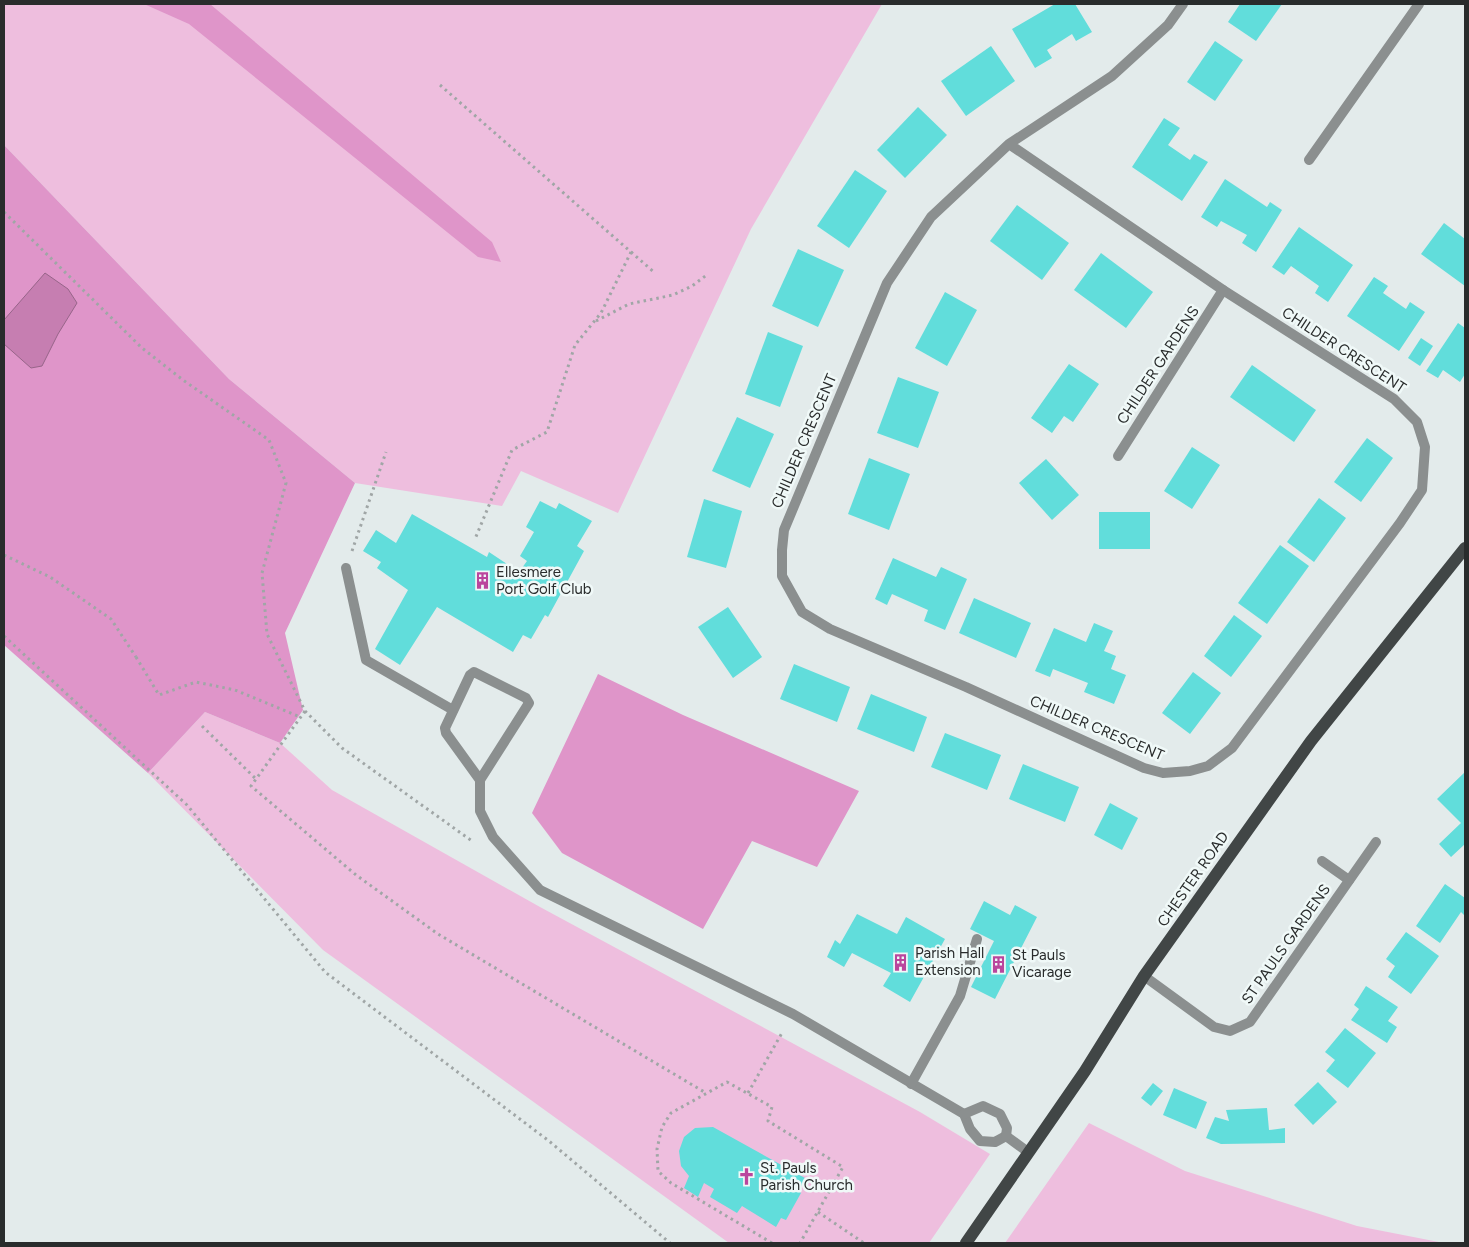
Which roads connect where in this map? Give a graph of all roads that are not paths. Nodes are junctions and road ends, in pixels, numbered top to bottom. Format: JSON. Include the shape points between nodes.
{"nodes":[{"id":1,"x":1182,"y":4,"type":"edge"},
{"id":2,"x":1419,"y":4,"type":"edge"},
{"id":3,"x":1009,"y":144,"type":"junction"},
{"id":4,"x":1309,"y":160,"type":"dead end"},
{"id":5,"x":1224,"y":290,"type":"junction"},
{"id":6,"x":1118,"y":456,"type":"dead end"},
{"id":7,"x":1463,"y":556,"type":"edge"},
{"id":8,"x":346,"y":568,"type":"road end"},
{"id":9,"x":453,"y":710,"type":"junction"},
{"id":10,"x":480,"y":780,"type":"junction"},
{"id":11,"x":1376,"y":842,"type":"dead end"},
{"id":12,"x":1322,"y":861,"type":"dead end"},
{"id":13,"x":1349,"y":880,"type":"junction"},
{"id":14,"x":977,"y":939,"type":"dead end"},
{"id":15,"x":1144,"y":976,"type":"junction"},
{"id":16,"x":911,"y":1084,"type":"junction"},
{"id":17,"x":964,"y":1114,"type":"junction"},
{"id":18,"x":1006,"y":1136,"type":"junction"},
{"id":19,"x":1028,"y":1152,"type":"junction"},
{"id":20,"x":966,"y":1243,"type":"edge"}],
"edges":[{"from":1,"to":3,"type":"street","name":"CHILDER CRESCENT","via":[[1168,25],[1112,76]]},
{"from":2,"to":4,"type":"street"},
{"from":3,"to":5,"type":"street","name":"CHILDER CRESCENT"},
{"from":3,"to":5,"type":"street","name":"CHILDER CRESCENT","via":[[932,217],[887,282],[784,530],[782,576],[802,612],[830,629],[1144,768],[1163,773],[1190,771],[1208,766],[1232,748],[1422,490],[1425,447],[1417,422],[1394,399]]},
{"from":5,"to":6,"type":"street","name":"CHILDER GARDENS"},
{"from":7,"to":15,"type":"main road","name":"CHESTER ROAD","via":[[1310,741]]},
{"from":8,"to":9,"type":"street","via":[[366,660]]},
{"from":9,"to":10,"type":"street","via":[[446,734]]},
{"from":9,"to":10,"type":"street","via":[[474,672],[526,698],[529,703]]},
{"from":10,"to":16,"type":"street","via":[[480,811],[493,837],[540,890],[793,1014]]},
{"from":11,"to":13,"type":"street","name":"ST PAULS GARDENS"},
{"from":12,"to":13,"type":"street","name":"ST PAULS GARDENS"},
{"from":13,"to":15,"type":"street","name":"ST PAULS GARDENS","via":[[1250,1022],[1230,1031],[1214,1027]]},
{"from":14,"to":16,"type":"street","via":[[960,996]]},
{"from":15,"to":19,"type":"main road","name":"CHESTER ROAD","via":[[1085,1071]]},
{"from":16,"to":17,"type":"street"},
{"from":17,"to":18,"type":"street","via":[[980,1141],[995,1142]]},
{"from":17,"to":18,"type":"street","via":[[983,1106],[1000,1114],[1007,1128]]},
{"from":18,"to":19,"type":"street"},
{"from":19,"to":20,"type":"main road","name":"CHESTER ROAD"}]}
